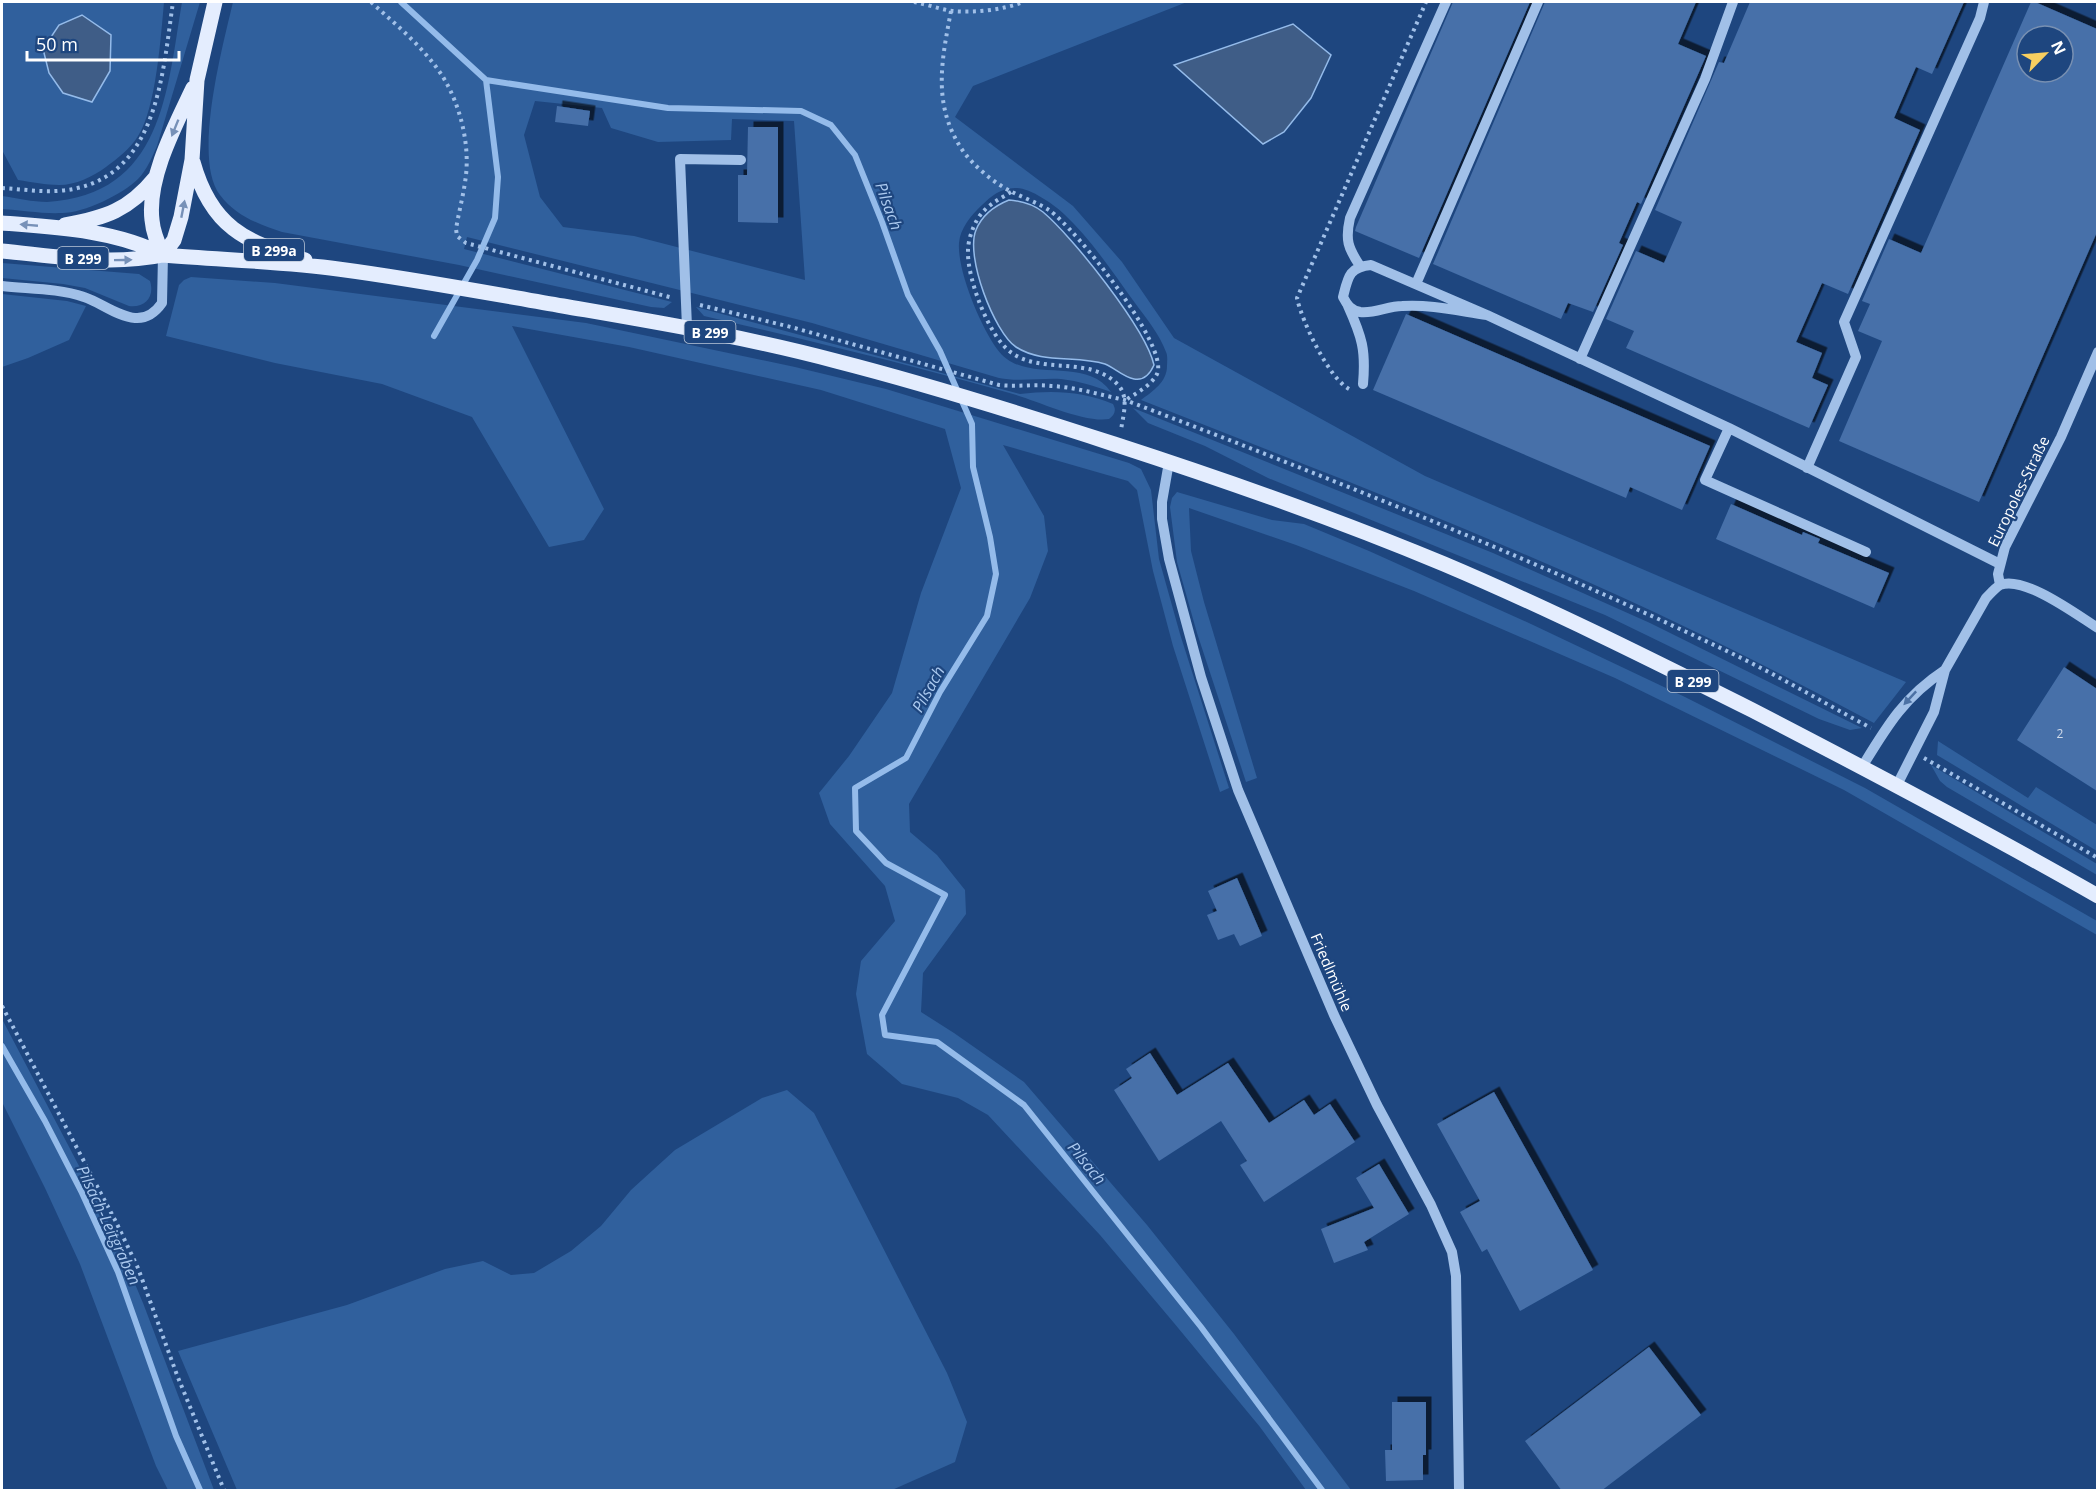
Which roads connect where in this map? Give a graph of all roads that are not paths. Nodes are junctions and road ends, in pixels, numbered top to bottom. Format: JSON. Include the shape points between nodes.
{"nodes":[{"id":1,"x":215,"y":2,"type":"edge"},
{"id":2,"x":1446,"y":2,"type":"edge"},
{"id":3,"x":1538,"y":2,"type":"edge"},
{"id":4,"x":1732,"y":2,"type":"edge"},
{"id":5,"x":1984,"y":2,"type":"edge"},
{"id":6,"x":197,"y":80,"type":"junction"},
{"id":7,"x":741,"y":159,"type":"dead end"},
{"id":8,"x":192,"y":160,"type":"junction"},
{"id":9,"x":156,"y":177,"type":"junction"},
{"id":10,"x":2,"y":223,"type":"edge"},
{"id":11,"x":56,"y":227,"type":"junction"},
{"id":12,"x":2,"y":251,"type":"edge"},
{"id":13,"x":163,"y":255,"type":"junction"},
{"id":14,"x":1360,"y":266,"type":"junction"},
{"id":15,"x":334,"y":269,"type":"junction"},
{"id":16,"x":1416,"y":284,"type":"junction"},
{"id":17,"x":2,"y":286,"type":"edge"},
{"id":18,"x":1348,"y":306,"type":"junction"},
{"id":19,"x":1486,"y":315,"type":"junction"},
{"id":20,"x":687,"y":327,"type":"junction"},
{"id":21,"x":2097,"y":352,"type":"edge"},
{"id":22,"x":1580,"y":359,"type":"junction"},
{"id":23,"x":1363,"y":384,"type":"dead end"},
{"id":24,"x":1729,"y":428,"type":"junction"},
{"id":25,"x":1169,"y":462,"type":"junction"},
{"id":26,"x":1807,"y":468,"type":"junction"},
{"id":27,"x":1866,"y":552,"type":"dead end"},
{"id":28,"x":2000,"y":564,"type":"junction"},
{"id":29,"x":2000,"y":585,"type":"junction"},
{"id":30,"x":2097,"y":628,"type":"edge"},
{"id":31,"x":1945,"y":670,"type":"junction"},
{"id":32,"x":1863,"y":767,"type":"junction"},
{"id":33,"x":1897,"y":785,"type":"junction"},
{"id":34,"x":2097,"y":896,"type":"edge"},
{"id":35,"x":1459,"y":1491,"type":"edge"}],
"edges":[{"from":1,"to":6,"type":"main road","number":"B 299a"},
{"from":2,"to":14,"type":"street","via":[[1350,218],[1346,234]]},
{"from":3,"to":16,"type":"street"},
{"from":4,"to":22,"type":"street","via":[[1704,79]]},
{"from":5,"to":26,"type":"street","via":[[1844,321],[1856,357]]},
{"from":6,"to":8,"type":"main road","number":"B 299a"},
{"from":6,"to":9,"type":"main road","number":"B 299a","one_way":true},
{"from":7,"to":20,"type":"street","via":[[680,159]]},
{"from":13,"to":8,"type":"main road","number":"B 299a","one_way":true,"via":[[178,231]]},
{"from":8,"to":15,"type":"main road","number":"B 299a","via":[[204,192],[229,226],[263,246]]},
{"from":9,"to":11,"type":"main road","number":"B 299a","via":[[117,211]]},
{"from":9,"to":13,"type":"main road","number":"B 299a","via":[[152,223]]},
{"from":11,"to":10,"type":"main road","number":"B 299","one_way":true},
{"from":11,"to":13,"type":"main road","number":"B 299","via":[[138,243]]},
{"from":12,"to":13,"type":"main road","number":"B 299","one_way":true,"via":[[116,261]]},
{"from":13,"to":15,"type":"main road","number":"B 299"},
{"from":13,"to":17,"type":"street","via":[[162,303],[143,318],[127,316],[66,292]]},
{"from":14,"to":16,"type":"street","via":[[1371,265]]},
{"from":14,"to":18,"type":"street","via":[[1347,281],[1343,297]]},
{"from":15,"to":20,"type":"main road","number":"B 299"},
{"from":16,"to":19,"type":"street"},
{"from":18,"to":19,"type":"street","via":[[1360,312],[1422,306]]},
{"from":18,"to":23,"type":"street","via":[[1364,346]]},
{"from":19,"to":22,"type":"street"},
{"from":20,"to":25,"type":"main road","number":"B 299","via":[[835,360],[940,389]]},
{"from":21,"to":28,"type":"street","name":"Europoles-Straße"},
{"from":22,"to":24,"type":"street"},
{"from":24,"to":26,"type":"street"},
{"from":24,"to":27,"type":"street","via":[[1705,480]]},
{"from":25,"to":32,"type":"main road","number":"B 299","via":[[1370,534],[1468,575],[1665,666]]},
{"from":25,"to":35,"type":"street","name":"Friedlmühle","via":[[1161,502],[1169,559],[1238,790],[1334,1015],[1452,1252],[1456,1276]]},
{"from":26,"to":28,"type":"street"},
{"from":28,"to":29,"type":"street","name":"Europoles-Straße"},
{"from":29,"to":30,"type":"street","via":[[2028,587]]},
{"from":29,"to":31,"type":"street","via":[[1986,598]]},
{"from":31,"to":32,"type":"street","one_way":true,"via":[[1913,693]]},
{"from":31,"to":33,"type":"street","via":[[1934,712]]},
{"from":32,"to":33,"type":"main road","number":"B 299"},
{"from":33,"to":34,"type":"main road","number":"B 299"}]}
